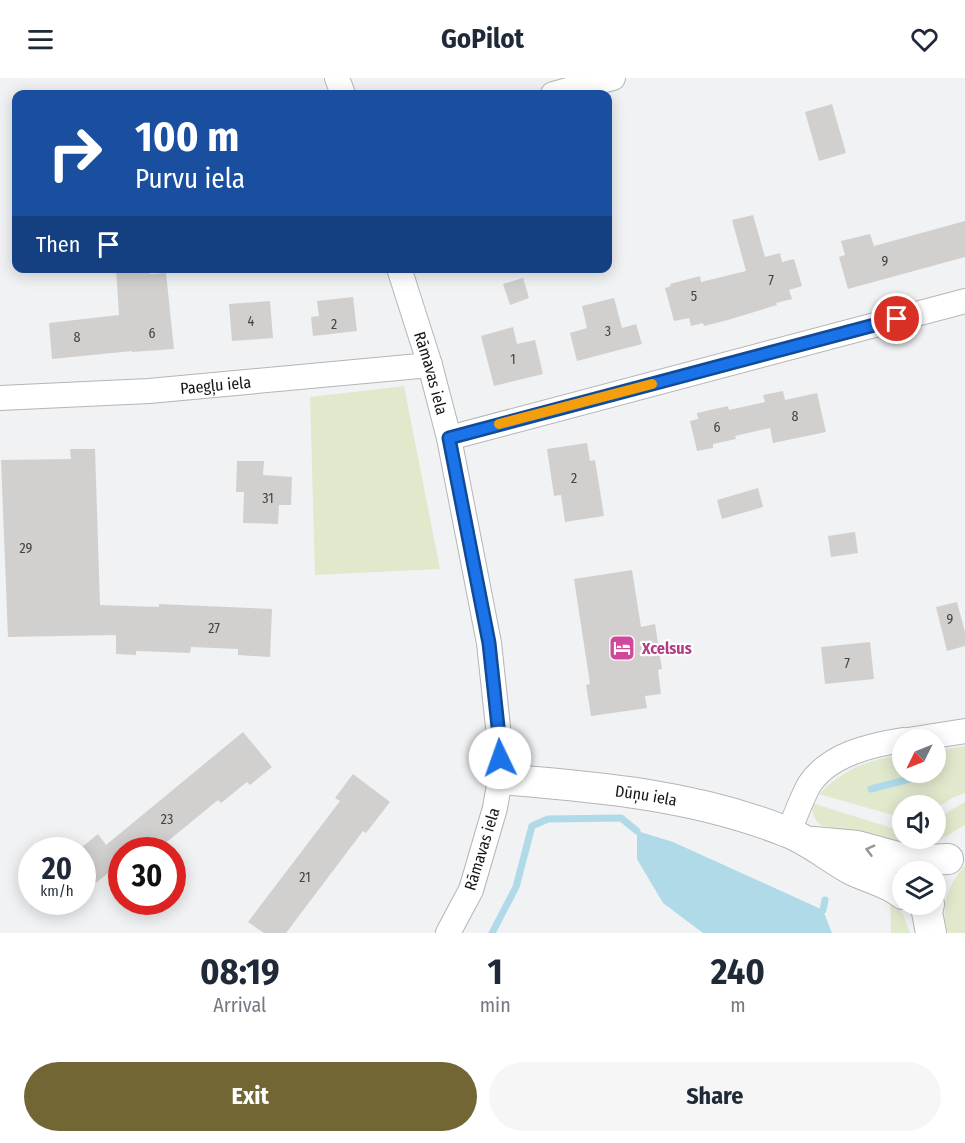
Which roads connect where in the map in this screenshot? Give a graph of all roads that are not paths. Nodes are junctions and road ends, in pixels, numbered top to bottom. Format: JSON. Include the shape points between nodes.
{"nodes":[{"id":1,"x":613,"y":78,"type":"edge"},
{"id":2,"x":568,"y":90,"type":"edge"},
{"id":3,"x":401,"y":273,"type":"edge"},
{"id":4,"x":965,"y":301,"type":"edge"},
{"id":5,"x":430,"y":364,"type":"junction"},
{"id":6,"x":0,"y":398,"type":"edge"},
{"id":7,"x":449,"y":438,"type":"junction"},
{"id":8,"x":965,"y":732,"type":"edge"},
{"id":9,"x":946,"y":735,"type":"edge"},
{"id":10,"x":892,"y":742,"type":"edge"},
{"id":11,"x":500,"y":779,"type":"junction"},
{"id":12,"x":797,"y":837,"type":"junction"},
{"id":13,"x":950,"y":862,"type":"edge"},
{"id":14,"x":892,"y":886,"type":"edge"},
{"id":15,"x":448,"y":933,"type":"edge"}],
"edges":[{"from":1,"to":2,"type":"street"},
{"from":3,"to":5,"type":"street","name":"Rāmavas iela"},
{"from":4,"to":7,"type":"street"},
{"from":5,"to":6,"type":"street","name":"Paegļu iela","via":[[149,391]]},
{"from":5,"to":7,"type":"street","name":"Rāmavas iela"},
{"from":7,"to":11,"type":"street","name":"Rāmavas iela","via":[[489,643]]},
{"from":8,"to":9,"type":"street"},
{"from":10,"to":12,"type":"street","via":[[855,752],[824,769],[810,784]]},
{"from":11,"to":12,"type":"main road","name":"Dūņu iela","via":[[674,798],[737,814]]},
{"from":11,"to":15,"type":"street","name":"Rāmavas iela","via":[[471,890]]},
{"from":13,"to":12,"type":"main road","name":"Dūņu iela","one_way":true,"via":[[902,858]]},
{"from":12,"to":14,"type":"main road","name":"Dūņu iela","via":[[854,871]]}]}
